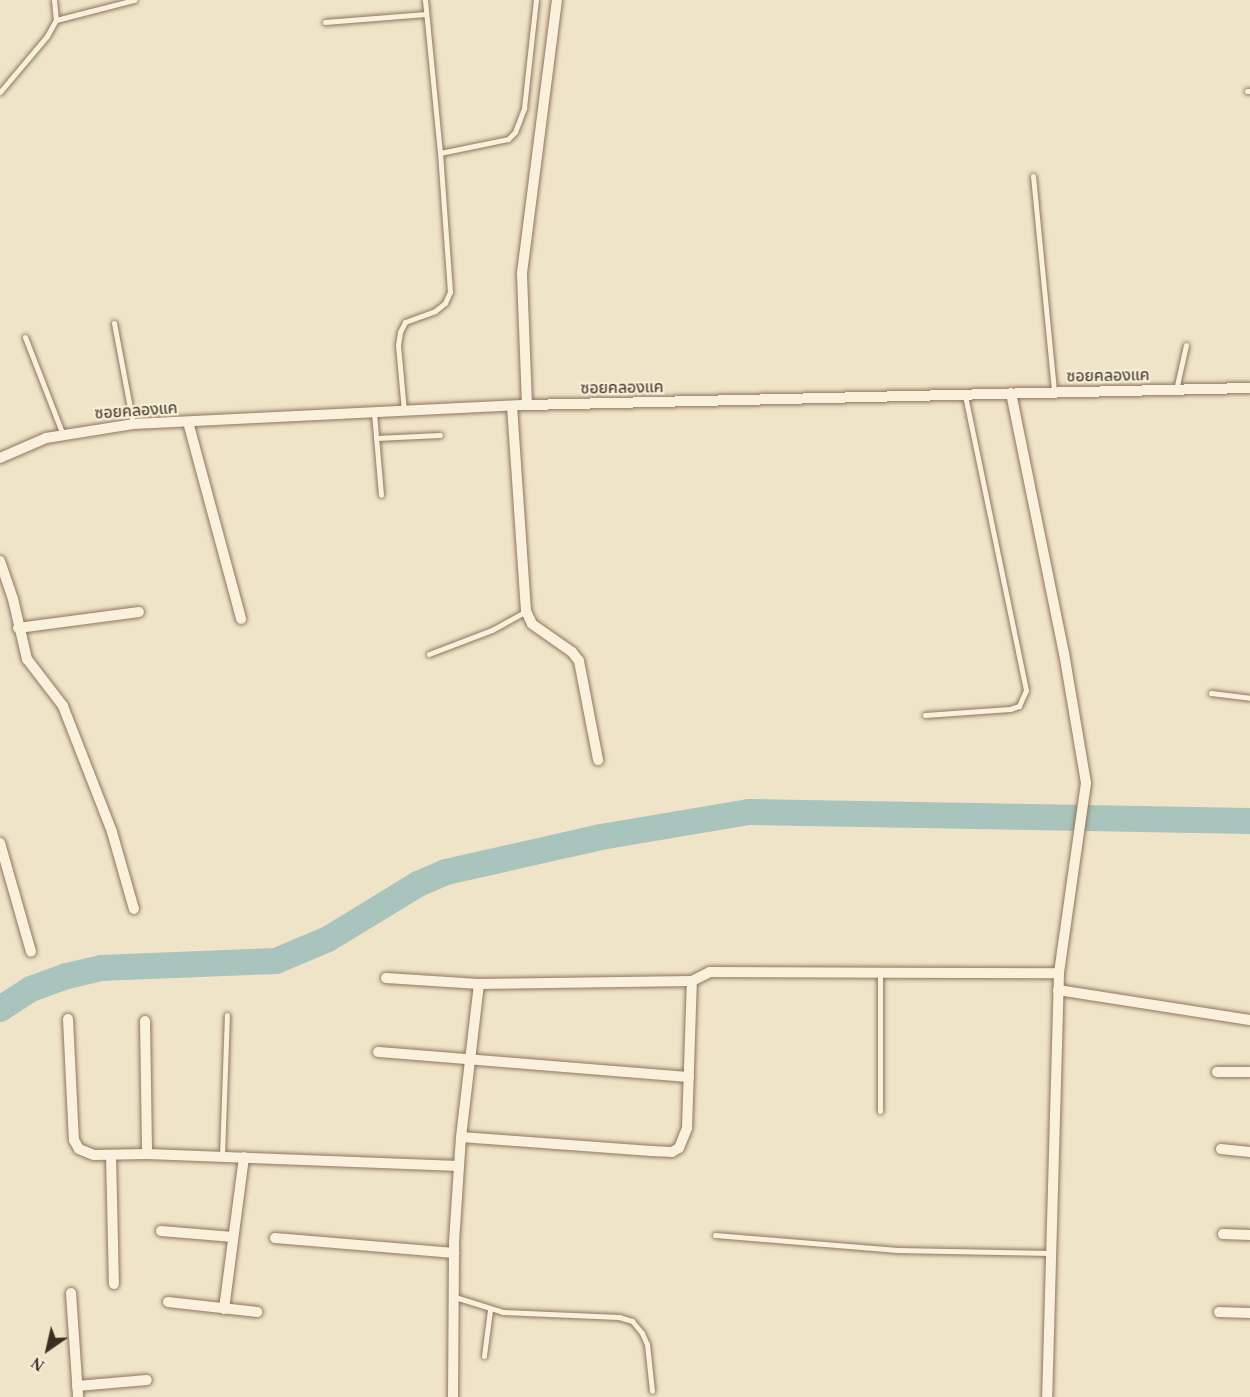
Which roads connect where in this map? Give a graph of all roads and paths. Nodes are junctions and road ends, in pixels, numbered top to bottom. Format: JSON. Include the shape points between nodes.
{"nodes":[{"id":1,"x":54,"y":0,"type":"edge"},
{"id":2,"x":134,"y":0,"type":"edge"},
{"id":3,"x":424,"y":0,"type":"edge"},
{"id":4,"x":536,"y":0,"type":"edge"},
{"id":5,"x":558,"y":0,"type":"edge"},
{"id":6,"x":426,"y":14,"type":"junction"},
{"id":7,"x":56,"y":20,"type":"junction"},
{"id":8,"x":325,"y":22,"type":"dead end"},
{"id":9,"x":0,"y":92,"type":"edge"},
{"id":10,"x":440,"y":153,"type":"junction"},
{"id":11,"x":1033,"y":176,"type":"dead end"},
{"id":12,"x":114,"y":323,"type":"dead end"},
{"id":13,"x":25,"y":337,"type":"dead end"},
{"id":14,"x":1186,"y":345,"type":"dead end"},
{"id":15,"x":1250,"y":388,"type":"edge"},
{"id":16,"x":1176,"y":390,"type":"junction"},
{"id":17,"x":1054,"y":392,"type":"junction"},
{"id":18,"x":1011,"y":393,"type":"junction"},
{"id":19,"x":965,"y":394,"type":"junction"},
{"id":20,"x":527,"y":405,"type":"junction"},
{"id":21,"x":512,"y":406,"type":"junction"},
{"id":22,"x":373,"y":411,"type":"junction"},
{"id":23,"x":404,"y":411,"type":"junction"},
{"id":24,"x":188,"y":422,"type":"junction"},
{"id":25,"x":133,"y":423,"type":"junction"},
{"id":26,"x":63,"y":435,"type":"junction"},
{"id":27,"x":440,"y":435,"type":"dead end"},
{"id":28,"x":376,"y":438,"type":"junction"},
{"id":29,"x":0,"y":458,"type":"edge"},
{"id":30,"x":381,"y":495,"type":"dead end"},
{"id":31,"x":0,"y":561,"type":"edge"},
{"id":32,"x":526,"y":611,"type":"junction"},
{"id":33,"x":139,"y":612,"type":"dead end"},
{"id":34,"x":241,"y":619,"type":"dead end"},
{"id":35,"x":18,"y":628,"type":"junction"},
{"id":36,"x":429,"y":654,"type":"dead end"},
{"id":37,"x":1211,"y":693,"type":"dead end"},
{"id":38,"x":1250,"y":698,"type":"edge"},
{"id":39,"x":925,"y":715,"type":"dead end"},
{"id":40,"x":598,"y":760,"type":"dead end"},
{"id":41,"x":0,"y":843,"type":"edge"},
{"id":42,"x":134,"y":909,"type":"dead end"},
{"id":43,"x":31,"y":952,"type":"dead end"},
{"id":44,"x":880,"y":972,"type":"junction"},
{"id":45,"x":1059,"y":973,"type":"junction"},
{"id":46,"x":386,"y":978,"type":"dead end"},
{"id":47,"x":692,"y":981,"type":"junction"},
{"id":48,"x":479,"y":984,"type":"junction"},
{"id":49,"x":1058,"y":990,"type":"junction"},
{"id":50,"x":227,"y":1015,"type":"dead end"},
{"id":51,"x":68,"y":1019,"type":"dead end"},
{"id":52,"x":1250,"y":1020,"type":"edge"},
{"id":53,"x":145,"y":1021,"type":"dead end"},
{"id":54,"x":378,"y":1052,"type":"dead end"},
{"id":55,"x":469,"y":1059,"type":"junction"},
{"id":56,"x":1217,"y":1072,"type":"dead end"},
{"id":57,"x":1250,"y":1072,"type":"edge"},
{"id":58,"x":689,"y":1077,"type":"junction"},
{"id":59,"x":880,"y":1111,"type":"dead end"},
{"id":60,"x":461,"y":1137,"type":"junction"},
{"id":61,"x":1221,"y":1149,"type":"dead end"},
{"id":62,"x":1250,"y":1152,"type":"edge"},
{"id":63,"x":147,"y":1154,"type":"junction"},
{"id":64,"x":111,"y":1155,"type":"junction"},
{"id":65,"x":244,"y":1157,"type":"junction"},
{"id":66,"x":222,"y":1158,"type":"junction"},
{"id":67,"x":459,"y":1166,"type":"junction"},
{"id":68,"x":161,"y":1231,"type":"dead end"},
{"id":69,"x":1223,"y":1234,"type":"dead end"},
{"id":70,"x":1250,"y":1234,"type":"edge"},
{"id":71,"x":715,"y":1235,"type":"dead end"},
{"id":72,"x":233,"y":1237,"type":"junction"},
{"id":73,"x":275,"y":1238,"type":"dead end"},
{"id":74,"x":454,"y":1252,"type":"junction"},
{"id":75,"x":1051,"y":1253,"type":"junction"},
{"id":76,"x":114,"y":1284,"type":"dead end"},
{"id":77,"x":71,"y":1293,"type":"dead end"},
{"id":78,"x":455,"y":1297,"type":"junction"},
{"id":79,"x":168,"y":1302,"type":"dead end"},
{"id":80,"x":224,"y":1309,"type":"junction"},
{"id":81,"x":490,"y":1310,"type":"junction"},
{"id":82,"x":257,"y":1312,"type":"dead end"},
{"id":83,"x":1219,"y":1312,"type":"dead end"},
{"id":84,"x":1250,"y":1314,"type":"edge"},
{"id":85,"x":484,"y":1356,"type":"dead end"},
{"id":86,"x":147,"y":1380,"type":"dead end"},
{"id":87,"x":78,"y":1391,"type":"edge"},
{"id":88,"x":652,"y":1391,"type":"dead end"},
{"id":89,"x":453,"y":1397,"type":"edge"},
{"id":90,"x":1047,"y":1397,"type":"edge"}],
"edges":[{"from":1,"to":7,"type":"lane"},
{"from":2,"to":7,"type":"lane"},
{"from":3,"to":6,"type":"lane"},
{"from":4,"to":10,"type":"lane","via":[[524,108],[515,132],[508,139]]},
{"from":5,"to":20,"type":"street","via":[[522,273]]},
{"from":6,"to":8,"type":"lane"},
{"from":6,"to":10,"type":"lane"},
{"from":7,"to":9,"type":"lane"},
{"from":10,"to":23,"type":"lane","via":[[450,292],[435,311],[405,322],[400,332]]},
{"from":11,"to":17,"type":"lane"},
{"from":12,"to":25,"type":"lane"},
{"from":13,"to":26,"type":"lane"},
{"from":14,"to":16,"type":"lane"},
{"from":15,"to":16,"type":"street","name":"ซอยคลองแค"},
{"from":16,"to":17,"type":"street","name":"ซอยคลองแค"},
{"from":17,"to":18,"type":"street","name":"ซอยคลองแค"},
{"from":18,"to":19,"type":"street","name":"ซอยคลองแค"},
{"from":18,"to":45,"type":"street","via":[[1084,770],[1085,804]]},
{"from":19,"to":20,"type":"street","name":"ซอยคลองแค"},
{"from":19,"to":39,"type":"lane","via":[[1026,690],[1019,706],[1010,709]]},
{"from":20,"to":21,"type":"street","name":"ซอยคลองแค"},
{"from":21,"to":23,"type":"street","name":"ซอยคลองแค"},
{"from":21,"to":32,"type":"street"},
{"from":22,"to":23,"type":"street","name":"ซอยคลองแค"},
{"from":22,"to":24,"type":"street","name":"ซอยคลองแค"},
{"from":22,"to":28,"type":"lane"},
{"from":24,"to":25,"type":"street","name":"ซอยคลองแค"},
{"from":24,"to":34,"type":"street"},
{"from":25,"to":26,"type":"street","name":"ซอยคลองแค"},
{"from":26,"to":29,"type":"street","name":"ซอยคลองแค","via":[[46,438]]},
{"from":27,"to":28,"type":"lane"},
{"from":28,"to":30,"type":"lane"},
{"from":31,"to":35,"type":"street"},
{"from":32,"to":36,"type":"lane","via":[[492,630]]},
{"from":32,"to":40,"type":"street","via":[[532,624],[572,652],[579,662]]},
{"from":33,"to":35,"type":"street"},
{"from":35,"to":42,"type":"street","via":[[27,659],[63,706],[112,832]]},
{"from":37,"to":38,"type":"lane"},
{"from":41,"to":43,"type":"street"},
{"from":44,"to":45,"type":"street"},
{"from":44,"to":47,"type":"street","via":[[710,972]]},
{"from":44,"to":59,"type":"lane"},
{"from":45,"to":49,"type":"street"},
{"from":46,"to":48,"type":"street"},
{"from":47,"to":48,"type":"street"},
{"from":47,"to":58,"type":"street"},
{"from":48,"to":55,"type":"street"},
{"from":49,"to":52,"type":"street"},
{"from":49,"to":75,"type":"street"},
{"from":50,"to":66,"type":"lane"},
{"from":51,"to":64,"type":"street","via":[[74,1140],[79,1149],[94,1155]]},
{"from":53,"to":63,"type":"street"},
{"from":54,"to":55,"type":"street"},
{"from":55,"to":58,"type":"street"},
{"from":55,"to":60,"type":"street"},
{"from":56,"to":57,"type":"street"},
{"from":58,"to":60,"type":"street","via":[[687,1128],[679,1148],[672,1152]]},
{"from":60,"to":67,"type":"street"},
{"from":61,"to":62,"type":"street"},
{"from":63,"to":64,"type":"street"},
{"from":63,"to":66,"type":"street"},
{"from":64,"to":76,"type":"street"},
{"from":65,"to":66,"type":"street"},
{"from":65,"to":67,"type":"street"},
{"from":65,"to":72,"type":"street"},
{"from":67,"to":74,"type":"street"},
{"from":68,"to":72,"type":"street"},
{"from":69,"to":70,"type":"street"},
{"from":71,"to":75,"type":"lane","via":[[897,1250]]},
{"from":72,"to":80,"type":"street"},
{"from":73,"to":74,"type":"street"},
{"from":74,"to":78,"type":"street"},
{"from":75,"to":90,"type":"street"},
{"from":77,"to":87,"type":"street"},
{"from":78,"to":81,"type":"lane"},
{"from":78,"to":89,"type":"street"},
{"from":79,"to":80,"type":"street"},
{"from":80,"to":82,"type":"street"},
{"from":81,"to":85,"type":"lane"},
{"from":81,"to":88,"type":"lane","via":[[632,1321],[647,1344]]},
{"from":83,"to":84,"type":"street"},
{"from":86,"to":87,"type":"street"}]}
